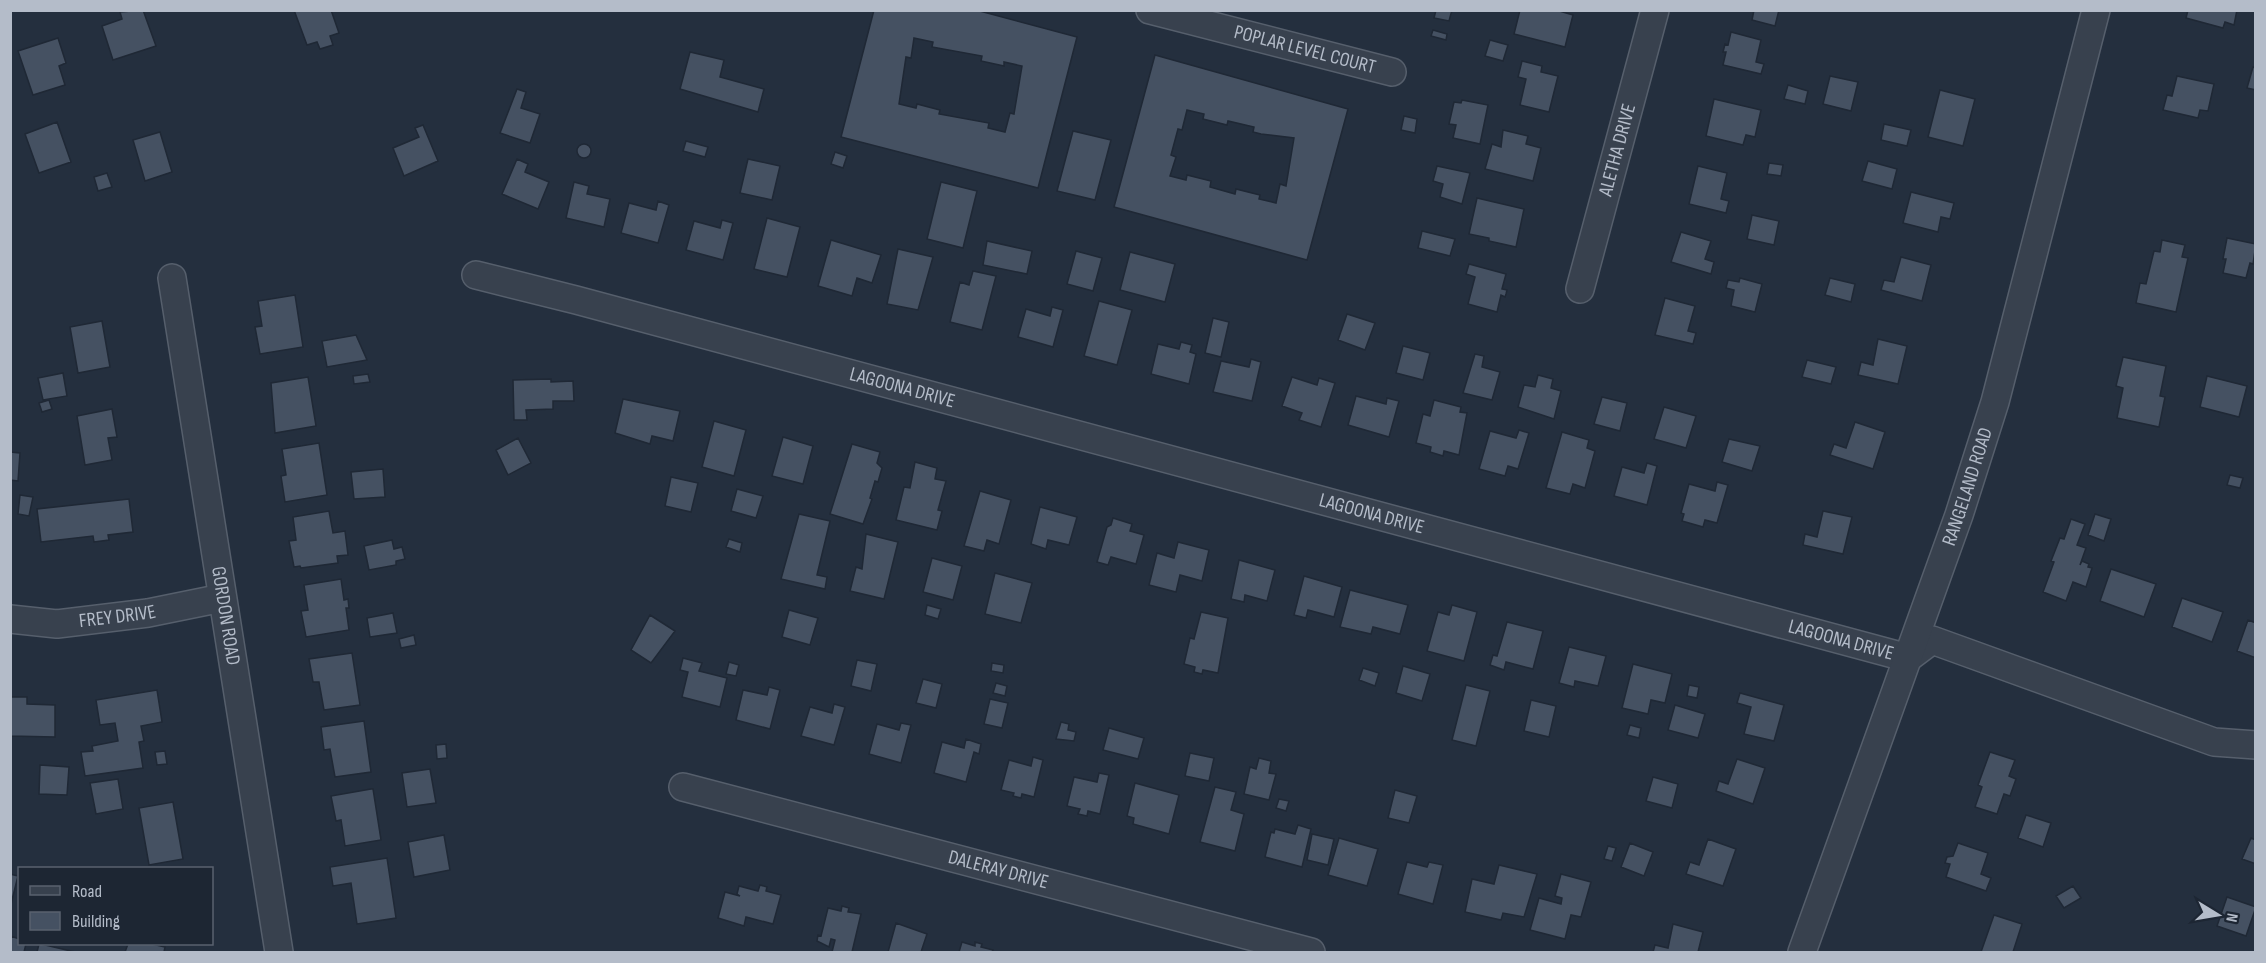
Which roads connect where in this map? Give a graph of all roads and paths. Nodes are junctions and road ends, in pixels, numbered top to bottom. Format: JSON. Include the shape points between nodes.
{"nodes":[{"id":1,"x":1150,"y":10,"type":"edge"},
{"id":2,"x":1655,"y":10,"type":"edge"},
{"id":3,"x":2096,"y":10,"type":"edge"},
{"id":4,"x":1392,"y":72,"type":"dead end"},
{"id":5,"x":476,"y":275,"type":"dead end"},
{"id":6,"x":172,"y":278,"type":"dead end"},
{"id":7,"x":1580,"y":289,"type":"dead end"},
{"id":8,"x":222,"y":598,"type":"junction"},
{"id":9,"x":10,"y":619,"type":"edge"},
{"id":10,"x":1908,"y":658,"type":"junction"},
{"id":11,"x":2256,"y":745,"type":"edge"},
{"id":12,"x":683,"y":787,"type":"dead end"},
{"id":13,"x":279,"y":952,"type":"edge"},
{"id":14,"x":1311,"y":952,"type":"edge"},
{"id":15,"x":1802,"y":952,"type":"edge"}],
"edges":[{"from":1,"to":4,"type":"street","name":"POPLAR LEVEL COURT"},
{"from":2,"to":7,"type":"street","name":"ALETHA DRIVE"},
{"from":3,"to":10,"type":"street","name":"RANGELAND ROAD","via":[[1995,402]]},
{"from":5,"to":10,"type":"street","name":"LAGOONA DRIVE"},
{"from":6,"to":8,"type":"street","name":"GORDON ROAD"},
{"from":8,"to":9,"type":"street","name":"FREY DRIVE","via":[[148,613],[57,624]]},
{"from":8,"to":13,"type":"street","name":"GORDON ROAD"},
{"from":10,"to":11,"type":"street","name":"LAGOONA DRIVE","via":[[1932,640],[2214,742]]},
{"from":10,"to":15,"type":"street","name":"RANGELAND ROAD"},
{"from":12,"to":14,"type":"street","name":"DALERAY DRIVE"}]}
